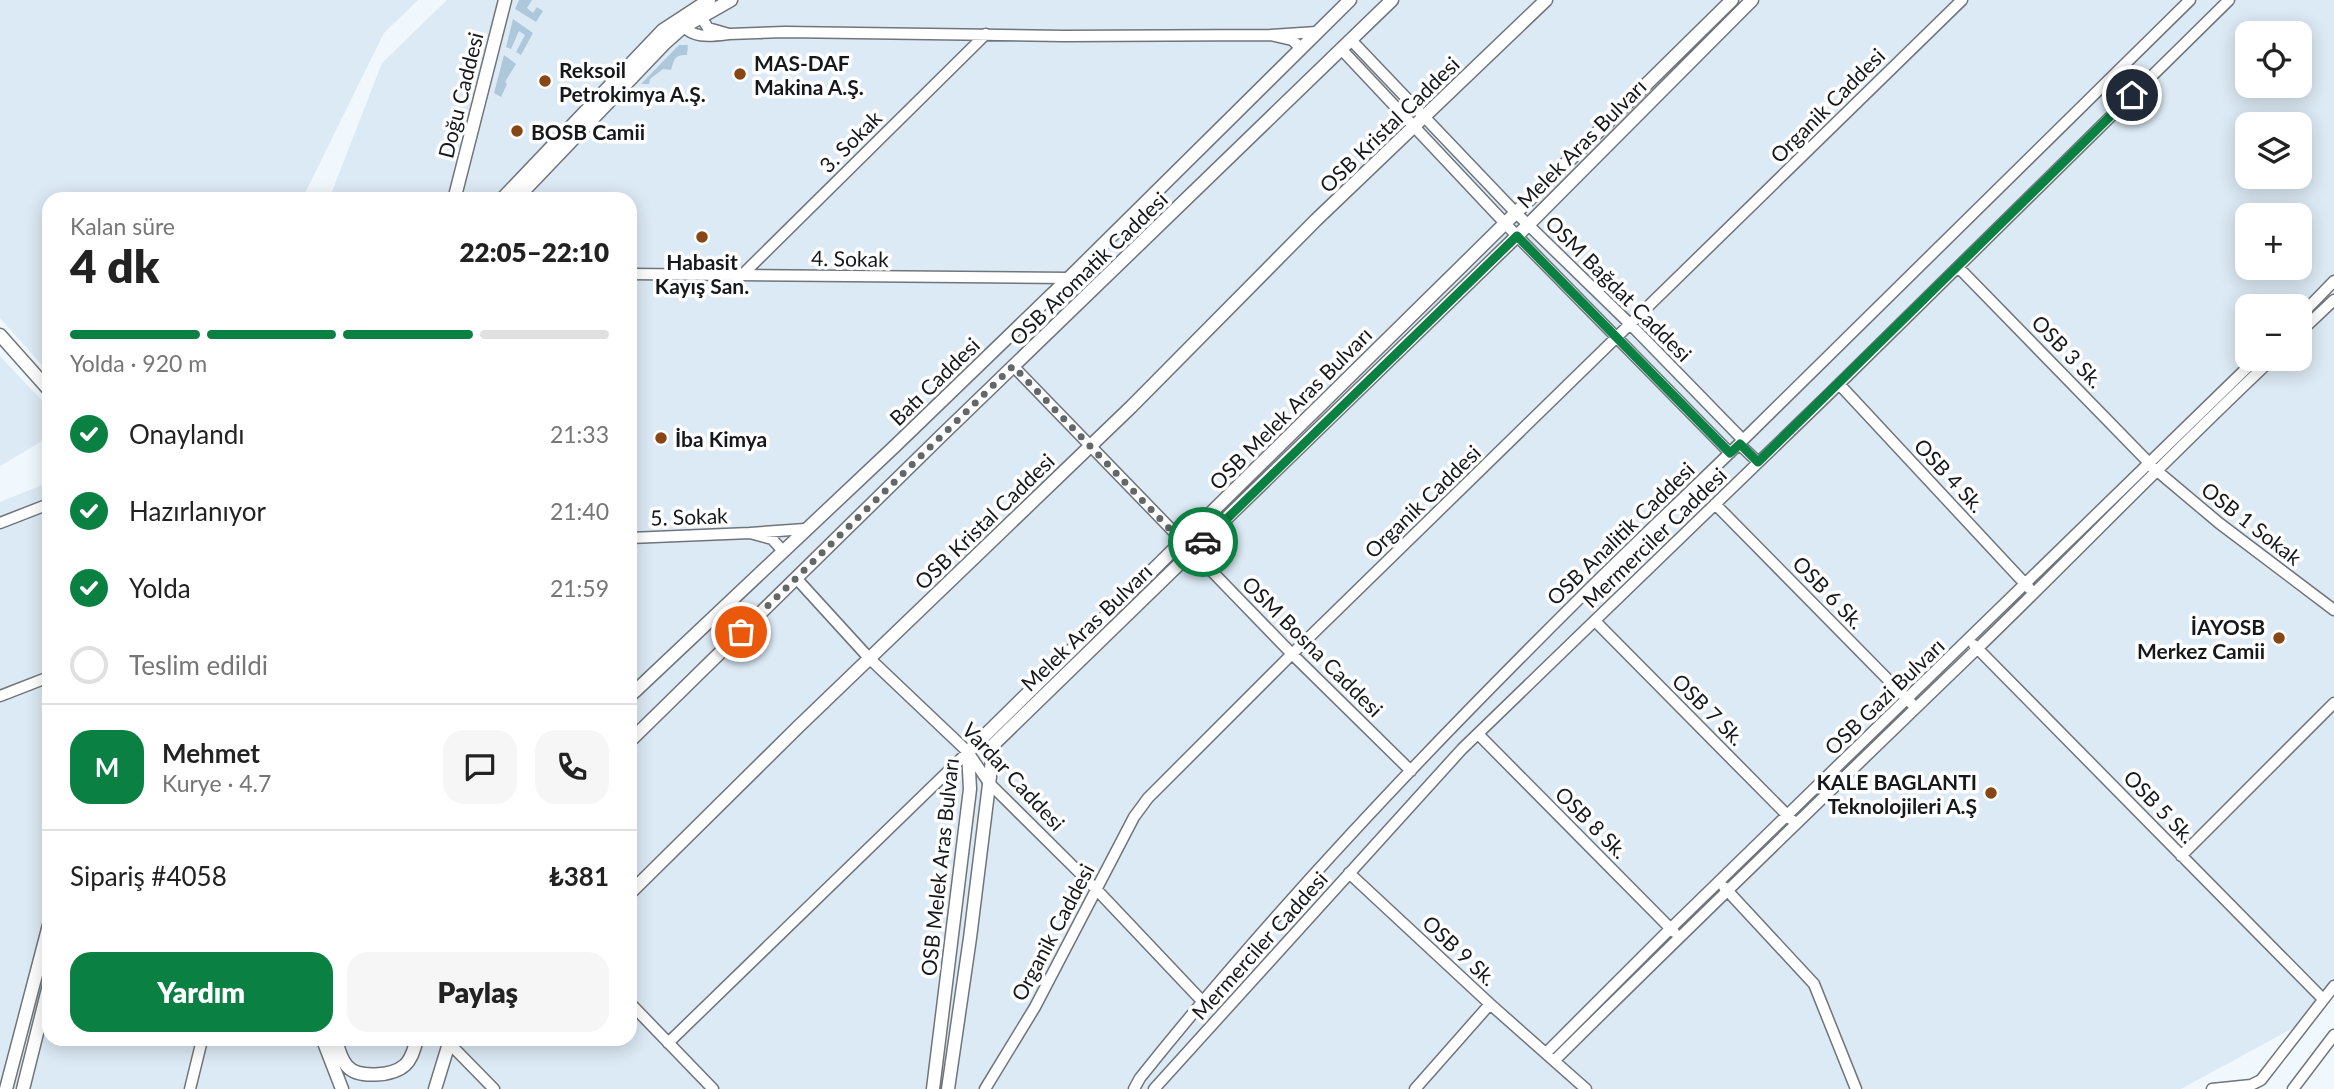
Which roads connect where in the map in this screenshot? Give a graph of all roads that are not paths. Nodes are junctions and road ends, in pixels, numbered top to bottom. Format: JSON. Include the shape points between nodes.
{"nodes":[{"id":1,"x":505,"y":0,"type":"edge"},
{"id":2,"x":709,"y":0,"type":"edge"},
{"id":3,"x":730,"y":0,"type":"edge"},
{"id":4,"x":1350,"y":0,"type":"edge"},
{"id":5,"x":1392,"y":0,"type":"edge"},
{"id":6,"x":1546,"y":0,"type":"edge"},
{"id":7,"x":1732,"y":0,"type":"edge"},
{"id":8,"x":1752,"y":0,"type":"edge"},
{"id":9,"x":1962,"y":0,"type":"edge"},
{"id":10,"x":2190,"y":0,"type":"edge"},
{"id":11,"x":2228,"y":0,"type":"edge"},
{"id":12,"x":701,"y":17,"type":"junction"},
{"id":13,"x":682,"y":22,"type":"junction"},
{"id":14,"x":1317,"y":32,"type":"junction"},
{"id":15,"x":729,"y":34,"type":"junction"},
{"id":16,"x":986,"y":34,"type":"junction"},
{"id":17,"x":1271,"y":35,"type":"junction"},
{"id":18,"x":1347,"y":45,"type":"junction"},
{"id":19,"x":1301,"y":48,"type":"junction"},
{"id":20,"x":1419,"y":121,"type":"junction"},
{"id":21,"x":456,"y":192,"type":"edge"},
{"id":22,"x":509,"y":192,"type":"edge"},
{"id":23,"x":523,"y":192,"type":"edge"},
{"id":24,"x":1516,"y":213,"type":"junction"},
{"id":25,"x":1505,"y":224,"type":"junction"},
{"id":26,"x":1527,"y":224,"type":"junction"},
{"id":27,"x":1517,"y":236,"type":"junction"},
{"id":28,"x":1958,"y":267,"type":"junction"},
{"id":29,"x":637,"y":274,"type":"edge"},
{"id":30,"x":741,"y":276,"type":"junction"},
{"id":31,"x":1069,"y":278,"type":"junction"},
{"id":32,"x":2334,"y":281,"type":"edge"},
{"id":33,"x":2334,"y":300,"type":"edge"},
{"id":34,"x":2312,"y":304,"type":"edge"},
{"id":35,"x":2312,"y":321,"type":"edge"},
{"id":36,"x":1630,"y":324,"type":"junction"},
{"id":37,"x":0,"y":335,"type":"edge"},
{"id":38,"x":1618,"y":337,"type":"junction"},
{"id":39,"x":1013,"y":366,"type":"junction"},
{"id":40,"x":2244,"y":371,"type":"edge"},
{"id":41,"x":2259,"y":371,"type":"edge"},
{"id":42,"x":42,"y":382,"type":"edge"},
{"id":43,"x":1839,"y":384,"type":"junction"},
{"id":44,"x":1741,"y":442,"type":"junction"},
{"id":45,"x":1089,"y":446,"type":"junction"},
{"id":46,"x":1730,"y":453,"type":"junction"},
{"id":47,"x":1758,"y":462,"type":"junction"},
{"id":48,"x":2152,"y":466,"type":"junction"},
{"id":49,"x":1715,"y":504,"type":"junction"},
{"id":50,"x":42,"y":507,"type":"edge"},
{"id":51,"x":0,"y":523,"type":"edge"},
{"id":52,"x":805,"y":529,"type":"junction"},
{"id":53,"x":750,"y":533,"type":"junction"},
{"id":54,"x":637,"y":538,"type":"edge"},
{"id":55,"x":1182,"y":541,"type":"junction"},
{"id":56,"x":782,"y":550,"type":"junction"},
{"id":57,"x":1192,"y":552,"type":"junction"},
{"id":58,"x":796,"y":578,"type":"junction"},
{"id":59,"x":2025,"y":584,"type":"junction"},
{"id":60,"x":2034,"y":592,"type":"junction"},
{"id":61,"x":2334,"y":610,"type":"edge"},
{"id":62,"x":1595,"y":621,"type":"junction"},
{"id":63,"x":1973,"y":644,"type":"junction"},
{"id":64,"x":1292,"y":654,"type":"junction"},
{"id":65,"x":869,"y":658,"type":"junction"},
{"id":66,"x":42,"y":680,"type":"edge"},
{"id":67,"x":637,"y":689,"type":"edge"},
{"id":68,"x":0,"y":696,"type":"edge"},
{"id":69,"x":1911,"y":703,"type":"junction"},
{"id":70,"x":2334,"y":703,"type":"edge"},
{"id":71,"x":637,"y":734,"type":"edge"},
{"id":72,"x":1478,"y":734,"type":"junction"},
{"id":73,"x":968,"y":752,"type":"junction"},
{"id":74,"x":1411,"y":771,"type":"junction"},
{"id":75,"x":989,"y":783,"type":"junction"},
{"id":76,"x":1791,"y":820,"type":"junction"},
{"id":77,"x":2182,"y":856,"type":"junction"},
{"id":78,"x":1349,"y":873,"type":"junction"},
{"id":79,"x":637,"y":886,"type":"edge"},
{"id":80,"x":1724,"y":887,"type":"junction"},
{"id":81,"x":1096,"y":889,"type":"junction"},
{"id":82,"x":1674,"y":933,"type":"junction"},
{"id":83,"x":42,"y":952,"type":"edge"},
{"id":84,"x":2334,"y":986,"type":"edge"},
{"id":85,"x":2323,"y":999,"type":"junction"},
{"id":86,"x":1202,"y":1000,"type":"junction"},
{"id":87,"x":945,"y":1003,"type":"junction"},
{"id":88,"x":960,"y":1004,"type":"junction"},
{"id":89,"x":1490,"y":1004,"type":"junction"},
{"id":90,"x":637,"y":1010,"type":"edge"},
{"id":91,"x":42,"y":1013,"type":"edge"},
{"id":92,"x":2334,"y":1035,"type":"edge"},
{"id":93,"x":668,"y":1043,"type":"junction"},
{"id":94,"x":201,"y":1046,"type":"edge"},
{"id":95,"x":325,"y":1046,"type":"edge"},
{"id":96,"x":337,"y":1046,"type":"edge"},
{"id":97,"x":414,"y":1046,"type":"edge"},
{"id":98,"x":448,"y":1046,"type":"edge"},
{"id":99,"x":454,"y":1046,"type":"edge"},
{"id":100,"x":1551,"y":1057,"type":"junction"},
{"id":101,"x":6,"y":1089,"type":"edge"},
{"id":102,"x":23,"y":1089,"type":"edge"},
{"id":103,"x":190,"y":1089,"type":"edge"},
{"id":104,"x":342,"y":1089,"type":"edge"},
{"id":105,"x":435,"y":1089,"type":"edge"},
{"id":106,"x":494,"y":1089,"type":"edge"},
{"id":107,"x":713,"y":1089,"type":"edge"},
{"id":108,"x":933,"y":1089,"type":"edge"},
{"id":109,"x":948,"y":1089,"type":"edge"},
{"id":110,"x":985,"y":1089,"type":"edge"},
{"id":111,"x":1134,"y":1089,"type":"edge"},
{"id":112,"x":1154,"y":1089,"type":"edge"},
{"id":113,"x":1415,"y":1089,"type":"edge"},
{"id":114,"x":1586,"y":1089,"type":"edge"},
{"id":115,"x":1856,"y":1089,"type":"edge"},
{"id":116,"x":2212,"y":1089,"type":"edge"},
{"id":117,"x":2293,"y":1089,"type":"edge"}],
"edges":[{"from":1,"to":21,"type":"street","name":"Doğu Caddesi"},
{"from":2,"to":13,"type":"street"},
{"from":3,"to":12,"type":"street"},
{"from":4,"to":14,"type":"street","name":"Batı Caddesi"},
{"from":5,"to":18,"type":"street","name":"OSB Aromatik Caddesi"},
{"from":6,"to":20,"type":"street","name":"OSB Kristal Caddesi"},
{"from":7,"to":24,"type":"street","name":"OSB Melek Aras Bulvarı"},
{"from":8,"to":26,"type":"street","name":"Melek Aras Bulvarı"},
{"from":9,"to":36,"type":"street","name":"Organik Caddesi"},
{"from":10,"to":44,"type":"street","name":"OSB Analitik Caddesi"},
{"from":11,"to":28,"type":"street","name":"Mermerciler Caddesi"},
{"from":12,"to":13,"type":"street"},
{"from":12,"to":15,"type":"street","via":[[708,28]]},
{"from":13,"to":15,"type":"street","via":[[688,32]]},
{"from":13,"to":22,"type":"street","via":[[645,48]]},
{"from":13,"to":23,"type":"street"},
{"from":14,"to":17,"type":"street"},
{"from":14,"to":19,"type":"street","name":"Batı Caddesi"},
{"from":15,"to":16,"type":"street"},
{"from":16,"to":17,"type":"street"},
{"from":16,"to":30,"type":"street","name":"3. Sokak"},
{"from":17,"to":19,"type":"street","via":[[1292,40]]},
{"from":18,"to":20,"type":"street","name":"OSM Bağdat Caddesi"},
{"from":18,"to":39,"type":"street","name":"OSB Aromatik Caddesi"},
{"from":19,"to":31,"type":"street","name":"Batı Caddesi"},
{"from":20,"to":24,"type":"street","name":"OSM Bağdat Caddesi"},
{"from":20,"to":25,"type":"street","name":"OSM Bağdat Caddesi"},
{"from":20,"to":45,"type":"street","name":"OSB Kristal Caddesi"},
{"from":24,"to":25,"type":"street","name":"OSB Melek Aras Bulvarı"},
{"from":24,"to":26,"type":"street","name":"OSM Bağdat Caddesi"},
{"from":25,"to":27,"type":"street","name":"OSM Bağdat Caddesi"},
{"from":25,"to":55,"type":"street","name":"OSB Melek Aras Bulvarı"},
{"from":26,"to":27,"type":"street","name":"Melek Aras Bulvarı"},
{"from":26,"to":36,"type":"street","name":"OSM Bağdat Caddesi"},
{"from":27,"to":38,"type":"street","name":"OSM Bağdat Caddesi"},
{"from":27,"to":57,"type":"street","name":"Melek Aras Bulvarı"},
{"from":28,"to":43,"type":"street","name":"Mermerciler Caddesi"},
{"from":28,"to":48,"type":"street","name":"OSB 3 Sk."},
{"from":29,"to":30,"type":"street","name":"4. Sokak"},
{"from":30,"to":31,"type":"street","name":"4. Sokak"},
{"from":31,"to":52,"type":"street","name":"Batı Caddesi"},
{"from":32,"to":34,"type":"street"},
{"from":33,"to":35,"type":"street"},
{"from":36,"to":38,"type":"street","name":"Organik Caddesi"},
{"from":36,"to":44,"type":"street","name":"OSM Bağdat Caddesi"},
{"from":37,"to":42,"type":"street"},
{"from":38,"to":46,"type":"street","name":"OSM Bağdat Caddesi"},
{"from":38,"to":64,"type":"street","name":"Organik Caddesi"},
{"from":39,"to":45,"type":"street","name":"OSM Bosna Caddesi"},
{"from":39,"to":58,"type":"street","name":"OSB Aromatik Caddesi"},
{"from":40,"to":48,"type":"street","name":"OSB Gazi Bulvarı"},
{"from":41,"to":48,"type":"street","name":"OSB Gazi Bulvarı"},
{"from":43,"to":47,"type":"street","name":"Mermerciler Caddesi"},
{"from":43,"to":59,"type":"street","name":"OSB 4 Sk."},
{"from":44,"to":46,"type":"street","name":"OSB Analitik Caddesi"},
{"from":44,"to":47,"type":"street","name":"OSM Bağdat Caddesi"},
{"from":45,"to":55,"type":"street","name":"OSM Bosna Caddesi"},
{"from":45,"to":65,"type":"street","name":"OSB Kristal Caddesi"},
{"from":46,"to":74,"type":"street","name":"OSB Analitik Caddesi","via":[[1579,598]]},
{"from":47,"to":49,"type":"street","name":"Mermerciler Caddesi"},
{"from":48,"to":59,"type":"street","name":"OSB Gazi Bulvarı"},
{"from":48,"to":60,"type":"street","name":"OSB Gazi Bulvarı"},
{"from":48,"to":61,"type":"street","name":"OSB 1 Sokak"},
{"from":49,"to":62,"type":"street","name":"Mermerciler Caddesi"},
{"from":49,"to":69,"type":"street","name":"OSB 6 Sk."},
{"from":50,"to":51,"type":"street"},
{"from":52,"to":53,"type":"street","name":"5. Sokak"},
{"from":52,"to":56,"type":"street","name":"Batı Caddesi"},
{"from":53,"to":54,"type":"street","name":"5. Sokak"},
{"from":53,"to":56,"type":"street","name":"5. Sokak","via":[[772,539]]},
{"from":55,"to":57,"type":"street","name":"OSM Bosna Caddesi"},
{"from":55,"to":73,"type":"street","name":"OSB Melek Aras Bulvarı"},
{"from":56,"to":67,"type":"street","name":"Batı Caddesi"},
{"from":57,"to":64,"type":"street","name":"OSM Bosna Caddesi"},
{"from":57,"to":75,"type":"street","name":"Melek Aras Bulvarı","via":[[994,744]]},
{"from":58,"to":65,"type":"street","name":"Vardar Caddesi"},
{"from":58,"to":71,"type":"street","name":"OSB Aromatik Caddesi"},
{"from":59,"to":60,"type":"street","name":"OSB 4 Sk."},
{"from":59,"to":63,"type":"street","name":"OSB Gazi Bulvarı"},
{"from":60,"to":63,"type":"street","name":"OSB Gazi Bulvarı"},
{"from":62,"to":72,"type":"street","name":"Mermerciler Caddesi"},
{"from":62,"to":76,"type":"street","name":"OSB 7 Sk."},
{"from":63,"to":69,"type":"street","name":"OSB Gazi Bulvarı"},
{"from":63,"to":77,"type":"street","name":"OSB 5 Sk."},
{"from":64,"to":74,"type":"street","name":"OSM Bosna Caddesi"},
{"from":64,"to":81,"type":"street","name":"Organik Caddesi","via":[[1147,798]]},
{"from":65,"to":73,"type":"street","name":"Vardar Caddesi"},
{"from":65,"to":79,"type":"street","name":"OSB Kristal Caddesi"},
{"from":66,"to":68,"type":"street"},
{"from":69,"to":76,"type":"street","name":"OSB Gazi Bulvarı"},
{"from":70,"to":77,"type":"street"},
{"from":72,"to":78,"type":"street","name":"Mermerciler Caddesi"},
{"from":72,"to":82,"type":"street","name":"OSB 8 Sk."},
{"from":73,"to":75,"type":"street","name":"Vardar Caddesi"},
{"from":73,"to":87,"type":"street","name":"OSB Melek Aras Bulvarı","via":[[971,789]]},
{"from":73,"to":93,"type":"street"},
{"from":74,"to":86,"type":"street","name":"OSB Analitik Caddesi"},
{"from":75,"to":81,"type":"street","name":"Vardar Caddesi"},
{"from":75,"to":88,"type":"street","name":"Melek Aras Bulvarı"},
{"from":76,"to":80,"type":"street","name":"OSB Gazi Bulvarı"},
{"from":77,"to":85,"type":"street","name":"OSB 5 Sk."},
{"from":78,"to":89,"type":"street","name":"OSB 9 Sk."},
{"from":78,"to":112,"type":"street","name":"Mermerciler Caddesi"},
{"from":80,"to":82,"type":"street","name":"OSB Gazi Bulvarı"},
{"from":80,"to":115,"type":"street","via":[[1814,984]]},
{"from":81,"to":86,"type":"street","name":"Vardar Caddesi"},
{"from":81,"to":110,"type":"street","name":"Organik Caddesi","via":[[1035,1007]]},
{"from":82,"to":100,"type":"street","name":"OSB Gazi Bulvarı"},
{"from":83,"to":101,"type":"street"},
{"from":84,"to":85,"type":"street"},
{"from":85,"to":116,"type":"street","via":[[2260,1080],[2251,1086]]},
{"from":86,"to":111,"type":"street","name":"OSB Analitik Caddesi"},
{"from":87,"to":88,"type":"street"},
{"from":87,"to":108,"type":"street","name":"OSB Melek Aras Bulvarı"},
{"from":88,"to":109,"type":"street","name":"Melek Aras Bulvarı"},
{"from":89,"to":100,"type":"street","name":"OSB 9 Sk."},
{"from":89,"to":113,"type":"street"},
{"from":90,"to":93,"type":"street"},
{"from":91,"to":102,"type":"street"},
{"from":92,"to":117,"type":"street"},
{"from":93,"to":107,"type":"street"},
{"from":94,"to":103,"type":"street"},
{"from":95,"to":104,"type":"street"},
{"from":96,"to":97,"type":"street","via":[[349,1068],[364,1073],[389,1072],[405,1065]]},
{"from":98,"to":105,"type":"street"},
{"from":99,"to":106,"type":"street"},
{"from":100,"to":114,"type":"street"}]}
